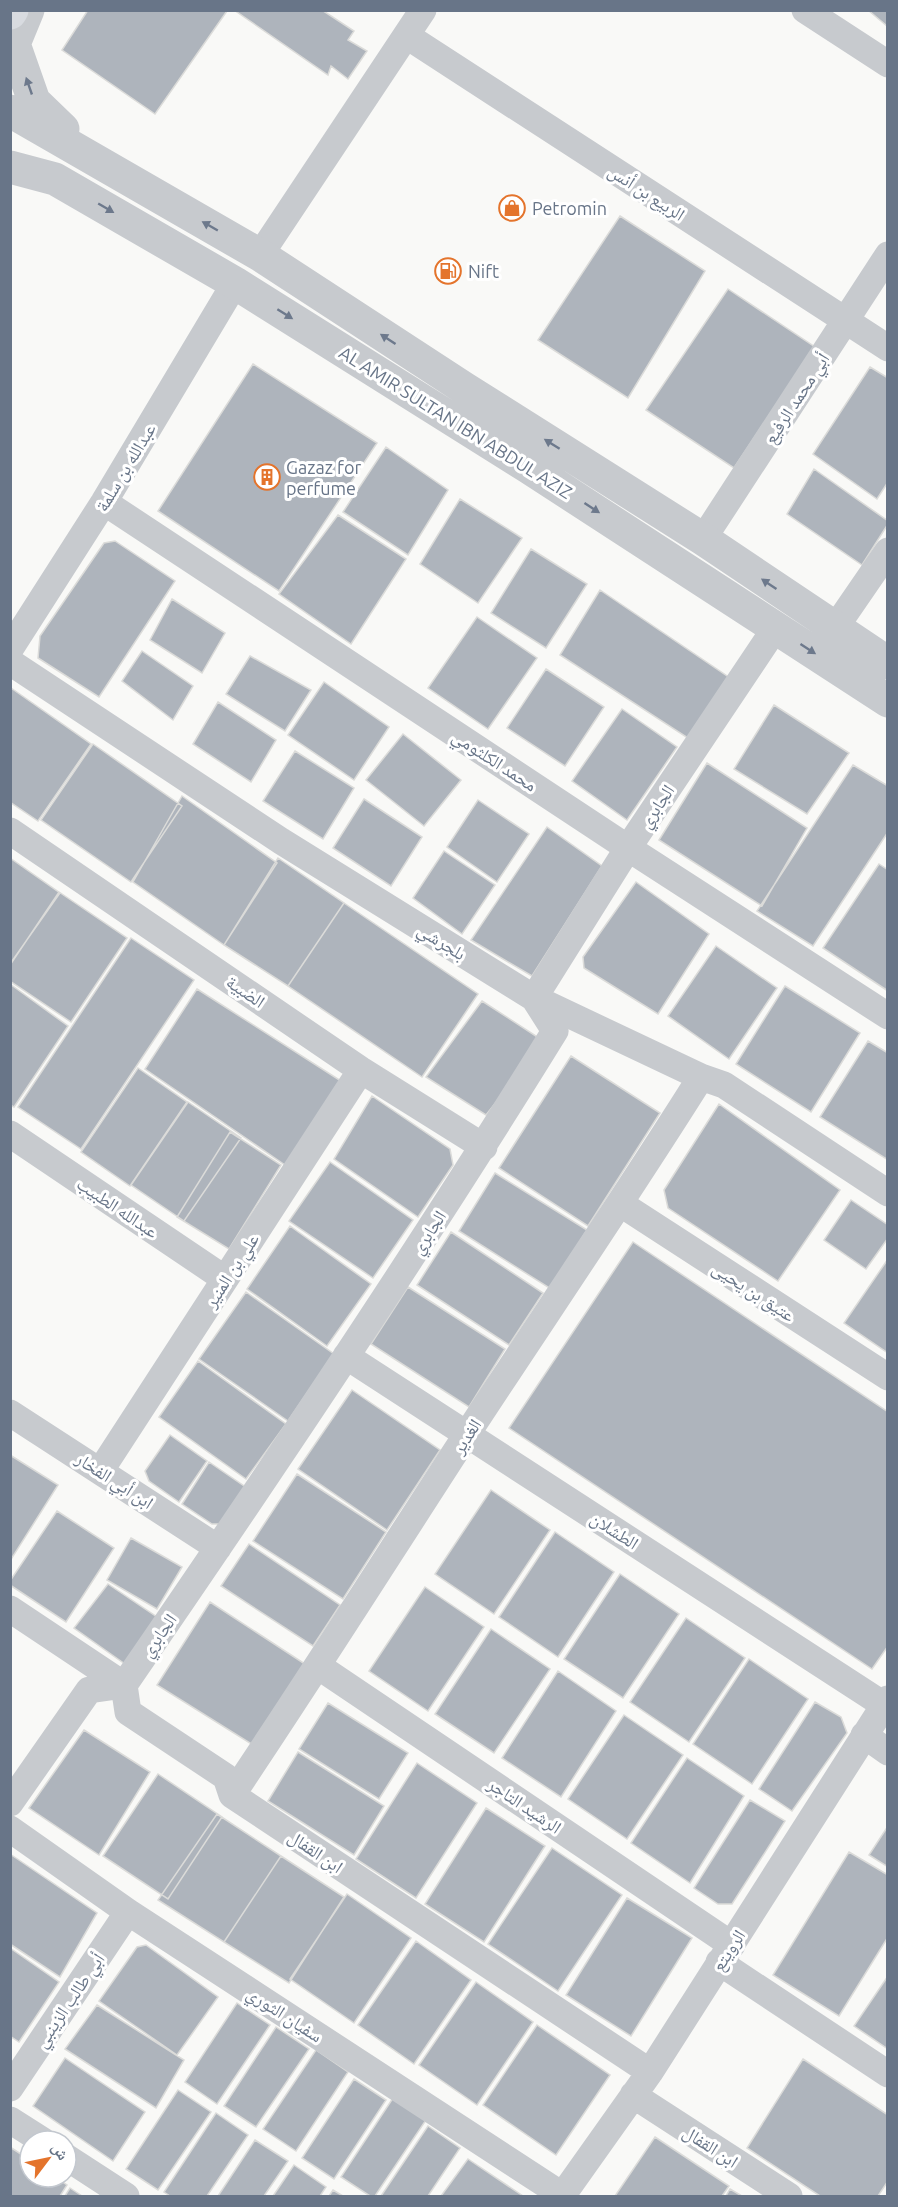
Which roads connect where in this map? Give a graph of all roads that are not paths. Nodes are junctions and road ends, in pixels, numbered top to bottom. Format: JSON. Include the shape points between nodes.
{"nodes":[{"id":1,"x":27,"y":10,"type":"edge"},
{"id":2,"x":423,"y":10,"type":"edge"},
{"id":3,"x":805,"y":10,"type":"edge"},
{"id":4,"x":407,"y":36,"type":"junction"},
{"id":5,"x":888,"y":64,"type":"edge"},
{"id":6,"x":10,"y":111,"type":"edge"},
{"id":7,"x":10,"y":152,"type":"edge"},
{"id":8,"x":95,"y":160,"type":"junction"},
{"id":9,"x":10,"y":167,"type":"edge"},
{"id":10,"x":56,"y":179,"type":"junction"},
{"id":11,"x":260,"y":255,"type":"junction"},
{"id":12,"x":888,"y":255,"type":"edge"},
{"id":13,"x":235,"y":283,"type":"junction"},
{"id":14,"x":846,"y":321,"type":"junction"},
{"id":15,"x":888,"y":348,"type":"edge"},
{"id":16,"x":104,"y":502,"type":"junction"},
{"id":17,"x":703,"y":539,"type":"junction"},
{"id":18,"x":888,"y":551,"type":"edge"},
{"id":19,"x":776,"y":627,"type":"junction"},
{"id":20,"x":836,"y":628,"type":"junction"},
{"id":21,"x":10,"y":649,"type":"edge"},
{"id":22,"x":10,"y":662,"type":"edge"},
{"id":23,"x":888,"y":663,"type":"edge"},
{"id":24,"x":888,"y":701,"type":"edge"},
{"id":25,"x":10,"y":831,"type":"edge"},
{"id":26,"x":628,"y":848,"type":"junction"},
{"id":27,"x":534,"y":998,"type":"junction"},
{"id":28,"x":888,"y":1016,"type":"edge"},
{"id":29,"x":361,"y":1070,"type":"junction"},
{"id":30,"x":701,"y":1077,"type":"junction"},
{"id":31,"x":10,"y":1134,"type":"edge"},
{"id":32,"x":484,"y":1148,"type":"junction"},
{"id":33,"x":888,"y":1193,"type":"edge"},
{"id":34,"x":621,"y":1204,"type":"junction"},
{"id":35,"x":225,"y":1279,"type":"junction"},
{"id":36,"x":346,"y":1356,"type":"junction"},
{"id":37,"x":888,"y":1377,"type":"edge"},
{"id":38,"x":10,"y":1413,"type":"edge"},
{"id":39,"x":468,"y":1434,"type":"junction"},
{"id":40,"x":101,"y":1470,"type":"junction"},
{"id":41,"x":218,"y":1548,"type":"junction"},
{"id":42,"x":10,"y":1609,"type":"edge"},
{"id":43,"x":318,"y":1666,"type":"junction"},
{"id":44,"x":124,"y":1685,"type":"junction"},
{"id":45,"x":886,"y":1702,"type":"edge"},
{"id":46,"x":864,"y":1736,"type":"junction"},
{"id":47,"x":888,"y":1752,"type":"edge"},
{"id":48,"x":232,"y":1795,"type":"junction"},
{"id":49,"x":10,"y":1803,"type":"edge"},
{"id":50,"x":10,"y":1829,"type":"edge"},
{"id":51,"x":128,"y":1912,"type":"junction"},
{"id":52,"x":725,"y":1954,"type":"junction"},
{"id":53,"x":650,"y":2072,"type":"junction"},
{"id":54,"x":888,"y":2074,"type":"edge"},
{"id":55,"x":10,"y":2088,"type":"edge"},
{"id":56,"x":633,"y":2095,"type":"junction"},
{"id":57,"x":10,"y":2120,"type":"edge"},
{"id":58,"x":24,"y":2129,"type":"edge"},
{"id":59,"x":78,"y":2165,"type":"edge"},
{"id":60,"x":126,"y":2196,"type":"edge"},
{"id":61,"x":562,"y":2196,"type":"edge"},
{"id":62,"x":789,"y":2196,"type":"edge"}],
"edges":[{"from":8,"to":1,"type":"street","name":"AL AMIR SULTAN IBN ABDUL AZIZ","one_way":true,"via":[[34,101],[14,44]]},
{"from":2,"to":4,"type":"street"},
{"from":3,"to":5,"type":"street"},
{"from":4,"to":11,"type":"street"},
{"from":4,"to":14,"type":"street","name":"الربيع بن أنس"},
{"from":6,"to":8,"type":"street","name":"AL AMIR SULTAN IBN ABDUL AZIZ"},
{"from":7,"to":10,"type":"street"},
{"from":11,"to":8,"type":"street","name":"AL AMIR SULTAN IBN ABDUL AZIZ","one_way":true},
{"from":9,"to":10,"type":"street","name":"AL AMIR SULTAN IBN ABDUL AZIZ"},
{"from":10,"to":13,"type":"street","name":"AL AMIR SULTAN IBN ABDUL AZIZ","one_way":true},
{"from":17,"to":11,"type":"street","name":"AL AMIR SULTAN IBN ABDUL AZIZ","one_way":true},
{"from":12,"to":14,"type":"street","name":"أبي محمد الرفيع"},
{"from":13,"to":16,"type":"street","name":"عبدالله بن سلمة"},
{"from":13,"to":19,"type":"street","name":"AL AMIR SULTAN IBN ABDUL AZIZ","one_way":true},
{"from":14,"to":15,"type":"street","name":"الربيع بن أنس"},
{"from":14,"to":17,"type":"street","name":"أبي محمد الرفيع"},
{"from":16,"to":21,"type":"street","name":"عبدالله بن سلمة"},
{"from":16,"to":26,"type":"street","name":"محمد الكلثومي"},
{"from":20,"to":17,"type":"street","name":"AL AMIR SULTAN IBN ABDUL AZIZ","one_way":true},
{"from":18,"to":20,"type":"street"},
{"from":19,"to":24,"type":"street","name":"AL AMIR SULTAN IBN ABDUL AZIZ","one_way":true},
{"from":19,"to":26,"type":"street","name":"الجابري"},
{"from":20,"to":23,"type":"street","name":"AL AMIR SULTAN IBN ABDUL AZIZ"},
{"from":22,"to":27,"type":"street","name":"بلجرشي","via":[[281,842]]},
{"from":25,"to":29,"type":"street","name":"الضبية"},
{"from":26,"to":27,"type":"street","name":"الجابري"},
{"from":26,"to":28,"type":"street","name":"محمد الكلثومي"},
{"from":27,"to":30,"type":"street","name":"بلجرشي"},
{"from":27,"to":32,"type":"street","name":"الجابري","via":[[555,1031]]},
{"from":29,"to":32,"type":"street","name":"الضبية"},
{"from":29,"to":35,"type":"street","name":"علي بن المنير"},
{"from":30,"to":33,"type":"street","name":"بلجرشي","via":[[724,1085]]},
{"from":30,"to":34,"type":"street","name":"الغدير"},
{"from":31,"to":35,"type":"street","name":"عبدالله الطبيب"},
{"from":32,"to":36,"type":"street","name":"الجابري"},
{"from":34,"to":37,"type":"street","name":"عتيق بن يحيى"},
{"from":34,"to":39,"type":"street","name":"الغدير"},
{"from":35,"to":40,"type":"street","name":"علي بن المنير"},
{"from":36,"to":39,"type":"street","name":"الطشلان"},
{"from":36,"to":41,"type":"street","name":"الجابري"},
{"from":38,"to":40,"type":"street","name":"ابن أبي الفخار"},
{"from":39,"to":43,"type":"street","name":"الغدير"},
{"from":39,"to":45,"type":"street","name":"الطشلان"},
{"from":40,"to":41,"type":"street","name":"ابن أبي الفخار"},
{"from":41,"to":44,"type":"street","name":"الجابري"},
{"from":42,"to":44,"type":"street"},
{"from":43,"to":48,"type":"street","name":"الغدير"},
{"from":43,"to":52,"type":"street","name":"الرشيد التاجر"},
{"from":44,"to":48,"type":"street","name":"ابن القفال","via":[[128,1712],[226,1777]]},
{"from":44,"to":49,"type":"street","via":[[89,1690]]},
{"from":45,"to":46,"type":"street","name":"الرويتع"},
{"from":46,"to":47,"type":"street"},
{"from":46,"to":52,"type":"street","name":"الرويتع"},
{"from":48,"to":53,"type":"street","name":"ابن القفال"},
{"from":50,"to":51,"type":"street","name":"سفيان الثوري"},
{"from":51,"to":55,"type":"street","name":"أبي طالب الزينبي"},
{"from":51,"to":61,"type":"street","name":"سفيان الثوري"},
{"from":52,"to":53,"type":"street","name":"الرويتع"},
{"from":52,"to":54,"type":"street","name":"الرشيد التاجر"},
{"from":53,"to":56,"type":"street","name":"الرويتع"},
{"from":56,"to":61,"type":"street","name":"الرويتع"},
{"from":56,"to":62,"type":"street","name":"ابن القفال"},
{"from":57,"to":58,"type":"street"},
{"from":59,"to":60,"type":"street"}]}
